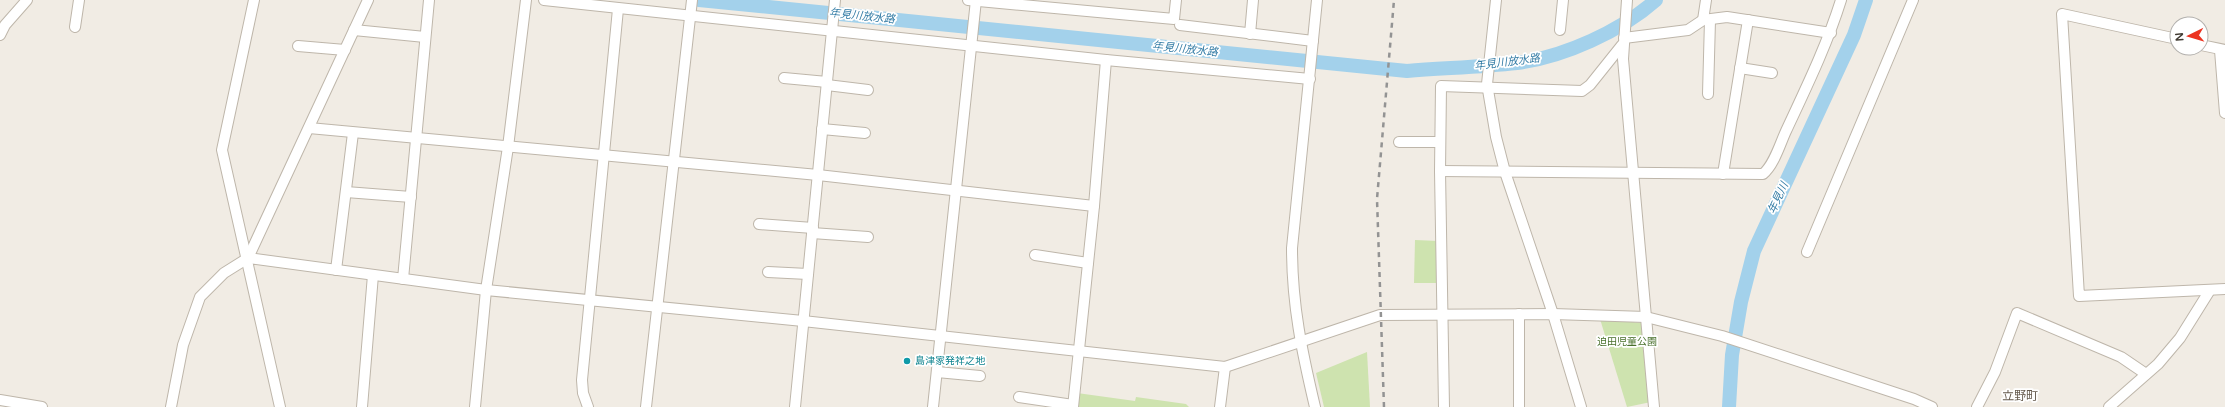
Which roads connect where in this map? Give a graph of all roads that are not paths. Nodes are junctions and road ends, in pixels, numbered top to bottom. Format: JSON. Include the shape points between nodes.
{"nodes":[{"id":1,"x":27,"y":0,"type":"edge"},
{"id":2,"x":79,"y":0,"type":"edge"},
{"id":3,"x":254,"y":0,"type":"edge"},
{"id":4,"x":368,"y":0,"type":"edge"},
{"id":5,"x":429,"y":0,"type":"edge"},
{"id":6,"x":526,"y":0,"type":"edge"},
{"id":7,"x":544,"y":0,"type":"edge"},
{"id":8,"x":692,"y":0,"type":"edge"},
{"id":9,"x":835,"y":0,"type":"edge"},
{"id":10,"x":1176,"y":0,"type":"edge"},
{"id":11,"x":1253,"y":0,"type":"edge"},
{"id":12,"x":1317,"y":0,"type":"edge"},
{"id":13,"x":1496,"y":0,"type":"edge"},
{"id":14,"x":1563,"y":0,"type":"edge"},
{"id":15,"x":1627,"y":0,"type":"edge"},
{"id":16,"x":1706,"y":0,"type":"edge"},
{"id":17,"x":1841,"y":0,"type":"edge"},
{"id":18,"x":1913,"y":0,"type":"edge"},
{"id":19,"x":973,"y":3,"type":"edge"},
{"id":20,"x":618,"y":9,"type":"junction"},
{"id":21,"x":690,"y":14,"type":"junction"},
{"id":22,"x":1706,"y":20,"type":"junction"},
{"id":23,"x":1748,"y":20,"type":"junction"},
{"id":24,"x":1180,"y":25,"type":"dead end"},
{"id":25,"x":74,"y":27,"type":"dead end"},
{"id":26,"x":354,"y":30,"type":"junction"},
{"id":27,"x":1560,"y":30,"type":"dead end"},
{"id":28,"x":832,"y":32,"type":"junction"},
{"id":29,"x":1831,"y":33,"type":"junction"},
{"id":30,"x":1250,"y":34,"type":"junction"},
{"id":31,"x":0,"y":35,"type":"edge"},
{"id":32,"x":425,"y":37,"type":"junction"},
{"id":33,"x":2169,"y":38,"type":"edge"},
{"id":34,"x":1624,"y":41,"type":"junction"},
{"id":35,"x":1313,"y":44,"type":"junction"},
{"id":36,"x":298,"y":46,"type":"dead end"},
{"id":37,"x":970,"y":46,"type":"junction"},
{"id":38,"x":2209,"y":47,"type":"edge"},
{"id":39,"x":345,"y":50,"type":"junction"},
{"id":40,"x":2223,"y":50,"type":"edge"},
{"id":41,"x":1106,"y":60,"type":"junction"},
{"id":42,"x":1740,"y":68,"type":"junction"},
{"id":43,"x":1772,"y":72,"type":"dead end"},
{"id":44,"x":784,"y":78,"type":"dead end"},
{"id":45,"x":1310,"y":79,"type":"junction"},
{"id":46,"x":827,"y":84,"type":"junction"},
{"id":47,"x":1488,"y":87,"type":"junction"},
{"id":48,"x":868,"y":90,"type":"dead end"},
{"id":49,"x":1708,"y":94,"type":"dead end"},
{"id":50,"x":2225,"y":113,"type":"edge"},
{"id":51,"x":309,"y":128,"type":"junction"},
{"id":52,"x":822,"y":129,"type":"junction"},
{"id":53,"x":865,"y":132,"type":"dead end"},
{"id":54,"x":353,"y":133,"type":"junction"},
{"id":55,"x":416,"y":139,"type":"junction"},
{"id":56,"x":1399,"y":142,"type":"dead end"},
{"id":57,"x":1440,"y":142,"type":"junction"},
{"id":58,"x":508,"y":147,"type":"junction"},
{"id":59,"x":604,"y":156,"type":"junction"},
{"id":60,"x":674,"y":163,"type":"junction"},
{"id":61,"x":1440,"y":171,"type":"junction"},
{"id":62,"x":1505,"y":172,"type":"junction"},
{"id":63,"x":1634,"y":174,"type":"junction"},
{"id":64,"x":1723,"y":174,"type":"junction"},
{"id":65,"x":818,"y":175,"type":"junction"},
{"id":66,"x":955,"y":190,"type":"junction"},
{"id":67,"x":346,"y":192,"type":"junction"},
{"id":68,"x":411,"y":198,"type":"junction"},
{"id":69,"x":1094,"y":206,"type":"junction"},
{"id":70,"x":760,"y":224,"type":"dead end"},
{"id":71,"x":812,"y":231,"type":"junction"},
{"id":72,"x":868,"y":237,"type":"dead end"},
{"id":73,"x":1807,"y":252,"type":"dead end"},
{"id":74,"x":1034,"y":255,"type":"dead end"},
{"id":75,"x":248,"y":258,"type":"junction"},
{"id":76,"x":1088,"y":263,"type":"junction"},
{"id":77,"x":336,"y":270,"type":"junction"},
{"id":78,"x":768,"y":272,"type":"dead end"},
{"id":79,"x":808,"y":274,"type":"junction"},
{"id":80,"x":373,"y":275,"type":"junction"},
{"id":81,"x":403,"y":279,"type":"junction"},
{"id":82,"x":2225,"y":289,"type":"edge"},
{"id":83,"x":486,"y":290,"type":"junction"},
{"id":84,"x":2210,"y":290,"type":"junction"},
{"id":85,"x":590,"y":300,"type":"junction"},
{"id":86,"x":658,"y":306,"type":"junction"},
{"id":87,"x":1519,"y":314,"type":"junction"},
{"id":88,"x":1553,"y":314,"type":"junction"},
{"id":89,"x":1443,"y":315,"type":"junction"},
{"id":90,"x":1646,"y":317,"type":"junction"},
{"id":91,"x":803,"y":321,"type":"junction"},
{"id":92,"x":940,"y":336,"type":"junction"},
{"id":93,"x":1299,"y":341,"type":"junction"},
{"id":94,"x":1080,"y":351,"type":"junction"},
{"id":95,"x":1225,"y":367,"type":"junction"},
{"id":96,"x":937,"y":372,"type":"junction"},
{"id":97,"x":2146,"y":374,"type":"junction"},
{"id":98,"x":980,"y":376,"type":"dead end"},
{"id":99,"x":1019,"y":397,"type":"dead end"},
{"id":100,"x":0,"y":400,"type":"edge"},
{"id":101,"x":1073,"y":406,"type":"edge"},
{"id":102,"x":42,"y":407,"type":"edge"},
{"id":103,"x":171,"y":407,"type":"edge"},
{"id":104,"x":280,"y":407,"type":"edge"},
{"id":105,"x":362,"y":407,"type":"edge"},
{"id":106,"x":475,"y":407,"type":"edge"},
{"id":107,"x":588,"y":407,"type":"edge"},
{"id":108,"x":646,"y":407,"type":"edge"},
{"id":109,"x":795,"y":407,"type":"edge"},
{"id":110,"x":933,"y":407,"type":"edge"},
{"id":111,"x":1220,"y":407,"type":"edge"},
{"id":112,"x":1315,"y":407,"type":"edge"},
{"id":113,"x":1444,"y":407,"type":"edge"},
{"id":114,"x":1519,"y":407,"type":"edge"},
{"id":115,"x":1581,"y":407,"type":"edge"},
{"id":116,"x":1654,"y":407,"type":"edge"},
{"id":117,"x":1932,"y":407,"type":"edge"},
{"id":118,"x":1977,"y":407,"type":"edge"},
{"id":119,"x":2109,"y":407,"type":"edge"}],
"edges":[{"from":1,"to":31,"type":"street","via":[[5,25]]},
{"from":2,"to":25,"type":"street"},
{"from":3,"to":75,"type":"street","via":[[222,150]]},
{"from":4,"to":26,"type":"street"},
{"from":5,"to":32,"type":"street"},
{"from":6,"to":58,"type":"street"},
{"from":7,"to":20,"type":"street"},
{"from":8,"to":21,"type":"street"},
{"from":9,"to":28,"type":"street"},
{"from":10,"to":19,"type":"street","via":[[1174,18]]},
{"from":11,"to":30,"type":"street"},
{"from":12,"to":35,"type":"street"},
{"from":13,"to":47,"type":"street"},
{"from":14,"to":27,"type":"street"},
{"from":15,"to":34,"type":"street"},
{"from":16,"to":22,"type":"street"},
{"from":17,"to":29,"type":"street"},
{"from":18,"to":73,"type":"street"},
{"from":19,"to":37,"type":"street"},
{"from":20,"to":21,"type":"street"},
{"from":20,"to":59,"type":"street"},
{"from":21,"to":28,"type":"street"},
{"from":21,"to":60,"type":"street"},
{"from":22,"to":23,"type":"street","via":[[1727,17]]},
{"from":22,"to":34,"type":"street","via":[[1688,30]]},
{"from":22,"to":49,"type":"street"},
{"from":23,"to":29,"type":"street"},
{"from":23,"to":42,"type":"street"},
{"from":24,"to":30,"type":"street"},
{"from":26,"to":32,"type":"street"},
{"from":26,"to":39,"type":"street"},
{"from":28,"to":37,"type":"street"},
{"from":28,"to":46,"type":"street"},
{"from":29,"to":64,"type":"street","via":[[1766,171],[1759,175]]},
{"from":30,"to":35,"type":"street"},
{"from":32,"to":55,"type":"street"},
{"from":33,"to":84,"type":"street","via":[[2062,14],[2079,296]]},
{"from":34,"to":47,"type":"street","via":[[1582,91]]},
{"from":34,"to":63,"type":"street"},
{"from":35,"to":45,"type":"street"},
{"from":36,"to":39,"type":"street"},
{"from":37,"to":41,"type":"street"},
{"from":37,"to":66,"type":"street"},
{"from":38,"to":40,"type":"street"},
{"from":39,"to":51,"type":"street"},
{"from":40,"to":50,"type":"street"},
{"from":41,"to":45,"type":"street"},
{"from":41,"to":69,"type":"street"},
{"from":42,"to":43,"type":"street"},
{"from":42,"to":64,"type":"street"},
{"from":44,"to":46,"type":"street"},
{"from":45,"to":93,"type":"street","via":[[1292,248],[1292,278]]},
{"from":46,"to":48,"type":"street"},
{"from":46,"to":52,"type":"street"},
{"from":47,"to":57,"type":"street","via":[[1441,86]]},
{"from":47,"to":62,"type":"street"},
{"from":51,"to":54,"type":"street"},
{"from":51,"to":75,"type":"street"},
{"from":52,"to":53,"type":"street"},
{"from":52,"to":65,"type":"street"},
{"from":54,"to":55,"type":"street"},
{"from":54,"to":67,"type":"street"},
{"from":55,"to":58,"type":"street"},
{"from":55,"to":68,"type":"street"},
{"from":56,"to":57,"type":"street"},
{"from":57,"to":61,"type":"street"},
{"from":58,"to":59,"type":"street"},
{"from":58,"to":83,"type":"street"},
{"from":59,"to":60,"type":"street"},
{"from":59,"to":85,"type":"street"},
{"from":60,"to":65,"type":"street"},
{"from":60,"to":86,"type":"street"},
{"from":61,"to":62,"type":"street"},
{"from":61,"to":89,"type":"street"},
{"from":62,"to":63,"type":"street"},
{"from":62,"to":88,"type":"street"},
{"from":63,"to":64,"type":"street"},
{"from":63,"to":90,"type":"street"},
{"from":65,"to":66,"type":"street"},
{"from":65,"to":71,"type":"street"},
{"from":66,"to":69,"type":"street"},
{"from":66,"to":92,"type":"street"},
{"from":67,"to":68,"type":"street"},
{"from":67,"to":77,"type":"street"},
{"from":68,"to":81,"type":"street"},
{"from":69,"to":76,"type":"street"},
{"from":70,"to":71,"type":"street"},
{"from":71,"to":72,"type":"street"},
{"from":71,"to":79,"type":"street"},
{"from":74,"to":76,"type":"street"},
{"from":75,"to":77,"type":"street"},
{"from":75,"to":103,"type":"street","via":[[224,273],[200,297],[183,345]]},
{"from":75,"to":104,"type":"street"},
{"from":76,"to":94,"type":"street"},
{"from":77,"to":80,"type":"street"},
{"from":78,"to":79,"type":"street"},
{"from":79,"to":91,"type":"street"},
{"from":80,"to":81,"type":"street"},
{"from":80,"to":105,"type":"street"},
{"from":81,"to":83,"type":"street"},
{"from":82,"to":84,"type":"street"},
{"from":83,"to":85,"type":"street"},
{"from":83,"to":106,"type":"street"},
{"from":84,"to":97,"type":"street","via":[[2180,338]]},
{"from":85,"to":86,"type":"street"},
{"from":85,"to":107,"type":"street","via":[[582,380]]},
{"from":86,"to":91,"type":"street"},
{"from":86,"to":108,"type":"street"},
{"from":87,"to":88,"type":"street"},
{"from":87,"to":89,"type":"street"},
{"from":87,"to":114,"type":"street"},
{"from":88,"to":90,"type":"street"},
{"from":88,"to":115,"type":"street"},
{"from":89,"to":93,"type":"street","via":[[1380,315]]},
{"from":89,"to":113,"type":"street"},
{"from":90,"to":116,"type":"street"},
{"from":90,"to":117,"type":"street","via":[[1722,336]]},
{"from":91,"to":92,"type":"street"},
{"from":91,"to":109,"type":"street"},
{"from":92,"to":94,"type":"street"},
{"from":92,"to":96,"type":"street"},
{"from":93,"to":95,"type":"street"},
{"from":93,"to":112,"type":"street"},
{"from":94,"to":95,"type":"street"},
{"from":94,"to":101,"type":"street"},
{"from":95,"to":111,"type":"street"},
{"from":96,"to":98,"type":"street"},
{"from":96,"to":110,"type":"street"},
{"from":97,"to":118,"type":"street","via":[[2122,357],[2017,313],[1995,372]]},
{"from":97,"to":119,"type":"street"},
{"from":99,"to":101,"type":"street"},
{"from":100,"to":102,"type":"street"}]}
